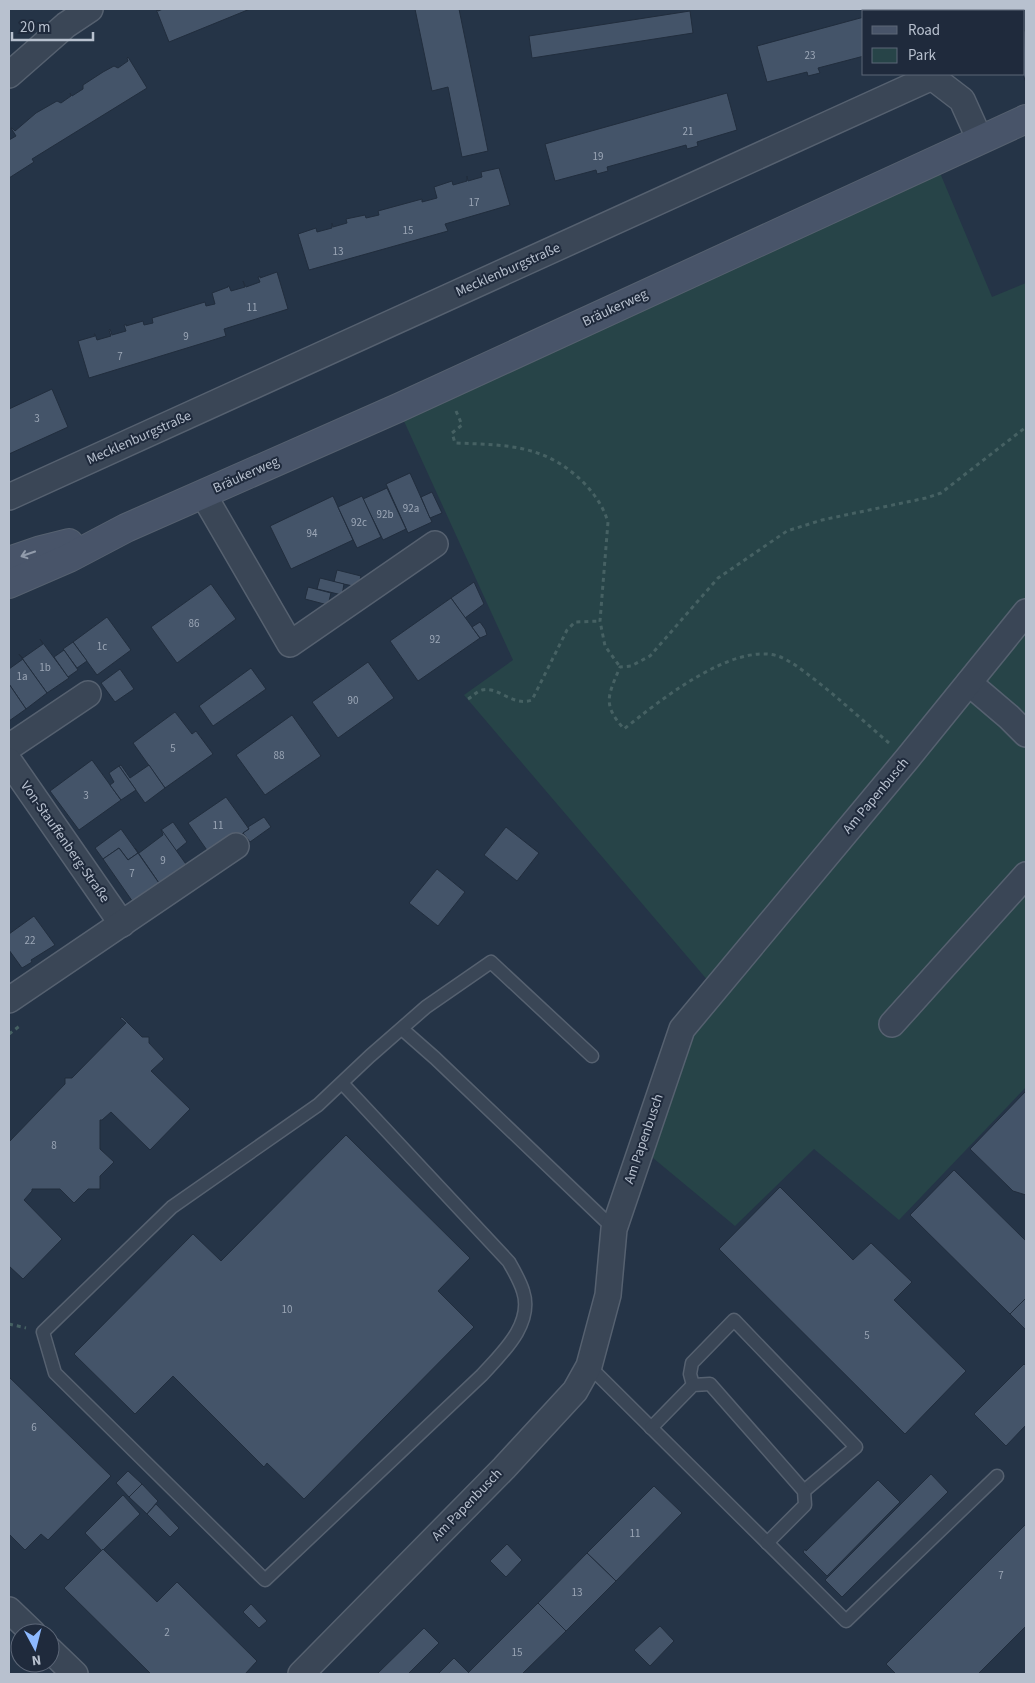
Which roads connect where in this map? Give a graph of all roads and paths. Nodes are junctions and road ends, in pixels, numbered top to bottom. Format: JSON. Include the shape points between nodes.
{"nodes":[{"id":1,"x":90,"y":9,"type":"edge"},
{"id":2,"x":9,"y":75,"type":"edge"},
{"id":3,"x":1026,"y":119,"type":"edge"},
{"id":4,"x":980,"y":140,"type":"junction"},
{"id":5,"x":462,"y":425,"type":"dead end"},
{"id":6,"x":1026,"y":427,"type":"edge"},
{"id":7,"x":203,"y":494,"type":"junction"},
{"id":8,"x":9,"y":497,"type":"edge"},
{"id":9,"x":126,"y":528,"type":"junction"},
{"id":10,"x":435,"y":544,"type":"dead end"},
{"id":11,"x":9,"y":561,"type":"edge"},
{"id":12,"x":9,"y":584,"type":"edge"},
{"id":13,"x":1026,"y":612,"type":"edge"},
{"id":14,"x":600,"y":621,"type":"junction"},
{"id":15,"x":620,"y":667,"type":"junction"},
{"id":16,"x":969,"y":683,"type":"junction"},
{"id":17,"x":88,"y":694,"type":"dead end"},
{"id":18,"x":468,"y":700,"type":"dead end"},
{"id":19,"x":1026,"y":734,"type":"edge"},
{"id":20,"x":9,"y":747,"type":"edge"},
{"id":21,"x":907,"y":758,"type":"junction"},
{"id":22,"x":9,"y":761,"type":"edge"},
{"id":23,"x":236,"y":846,"type":"dead end"},
{"id":24,"x":1026,"y":875,"type":"edge"},
{"id":25,"x":122,"y":924,"type":"junction"},
{"id":26,"x":9,"y":1000,"type":"edge"},
{"id":27,"x":892,"y":1024,"type":"dead end"},
{"id":28,"x":402,"y":1028,"type":"junction"},
{"id":29,"x":592,"y":1056,"type":"dead end"},
{"id":30,"x":342,"y":1083,"type":"junction"},
{"id":31,"x":614,"y":1229,"type":"junction"},
{"id":32,"x":589,"y":1366,"type":"junction"},
{"id":33,"x":693,"y":1385,"type":"junction"},
{"id":34,"x":651,"y":1428,"type":"junction"},
{"id":35,"x":997,"y":1476,"type":"dead end"},
{"id":36,"x":804,"y":1491,"type":"junction"},
{"id":37,"x":767,"y":1543,"type":"junction"},
{"id":38,"x":9,"y":1610,"type":"edge"},
{"id":39,"x":23,"y":1623,"type":"edge"},
{"id":40,"x":60,"y":1660,"type":"edge"},
{"id":41,"x":74,"y":1674,"type":"edge"},
{"id":42,"x":301,"y":1674,"type":"edge"}],
"edges":[{"from":1,"to":2,"type":"street","via":[[66,25]]},
{"from":3,"to":4,"type":"main road","name":"Bräukerweg"},
{"from":4,"to":7,"type":"main road","name":"Bräukerweg","via":[[398,408]]},
{"from":4,"to":8,"type":"street","name":"Mecklenburgstraße","via":[[962,100],[932,77]]},
{"from":5,"to":14,"type":"path","via":[[452,433],[455,443],[501,444],[536,451],[576,475],[597,497],[608,522]]},
{"from":6,"to":15,"type":"path","via":[[941,493],[787,531],[718,578],[650,656],[631,666]]},
{"from":7,"to":9,"type":"main road","name":"Bräukerweg"},
{"from":7,"to":10,"type":"street","name":"Bräukerweg","via":[[290,644]]},
{"from":9,"to":11,"type":"main road","name":"Bräukerweg","one_way":true},
{"from":9,"to":12,"type":"main road","name":"Bräukerweg"},
{"from":13,"to":16,"type":"street","name":"Am Papenbusch"},
{"from":14,"to":15,"type":"path","via":[[605,646]]},
{"from":14,"to":18,"type":"path","via":[[575,622],[567,630],[532,700],[511,700],[496,691],[481,690]]},
{"from":15,"to":21,"type":"path","via":[[608,703],[612,716],[624,729],[655,705],[721,664],[742,656],[778,656],[828,690]]},
{"from":16,"to":19,"type":"street"},
{"from":16,"to":21,"type":"street","name":"Am Papenbusch"},
{"from":17,"to":20,"type":"street"},
{"from":21,"to":31,"type":"street","name":"Am Papenbusch","via":[[682,1029]]},
{"from":22,"to":25,"type":"street","name":"Von-Stauffenberg-Straße"},
{"from":23,"to":25,"type":"street"},
{"from":24,"to":27,"type":"street"},
{"from":25,"to":26,"type":"street"},
{"from":28,"to":29,"type":"lane","via":[[491,962]]},
{"from":28,"to":30,"type":"lane"},
{"from":28,"to":31,"type":"lane"},
{"from":30,"to":30,"type":"lane","via":[[318,1105],[172,1207],[43,1332],[55,1374],[265,1580],[482,1375],[509,1345],[525,1316],[524,1292],[509,1262]]},
{"from":31,"to":32,"type":"street","name":"Am Papenbusch","via":[[608,1295]]},
{"from":32,"to":34,"type":"lane"},
{"from":32,"to":42,"type":"street","name":"Am Papenbusch","via":[[575,1392],[504,1468]]},
{"from":33,"to":34,"type":"lane"},
{"from":33,"to":36,"type":"lane","via":[[710,1384]]},
{"from":33,"to":36,"type":"lane","via":[[692,1363],[734,1320],[856,1447]]},
{"from":34,"to":37,"type":"lane"},
{"from":35,"to":37,"type":"lane","via":[[846,1621]]},
{"from":36,"to":37,"type":"lane","via":[[805,1505]]},
{"from":38,"to":39,"type":"street"},
{"from":40,"to":41,"type":"street"}]}
